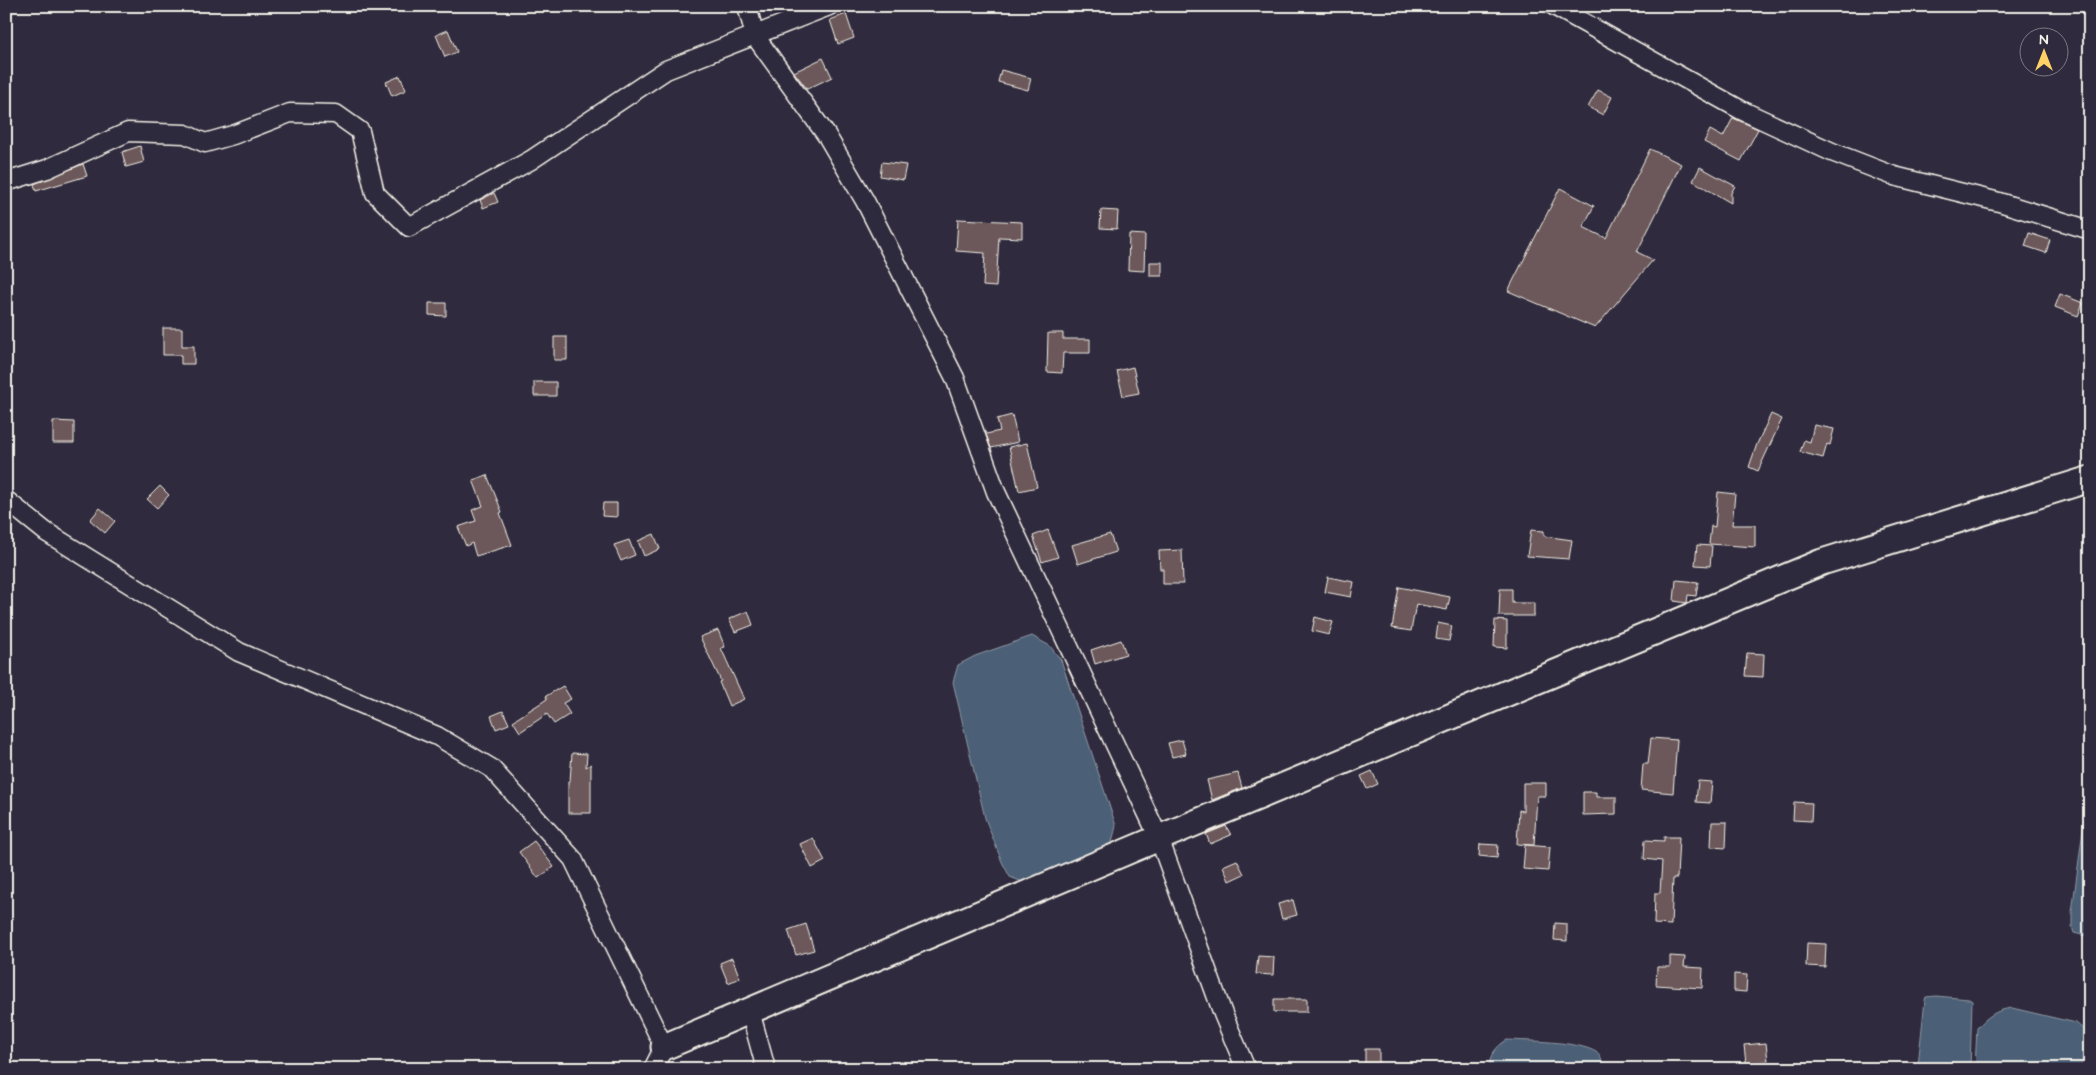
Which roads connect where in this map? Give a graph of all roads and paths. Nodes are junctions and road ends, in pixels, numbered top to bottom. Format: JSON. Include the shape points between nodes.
{"nodes":[{"id":1,"x":747,"y":6,"type":"edge"},
{"id":2,"x":829,"y":6,"type":"edge"},
{"id":3,"x":1554,"y":6,"type":"edge"},
{"id":4,"x":755,"y":36,"type":"junction"},
{"id":5,"x":6,"y":182,"type":"edge"},
{"id":6,"x":2090,"y":230,"type":"edge"},
{"id":7,"x":2090,"y":480,"type":"edge"},
{"id":8,"x":6,"y":500,"type":"edge"},
{"id":9,"x":1159,"y":838,"type":"junction"},
{"id":10,"x":750,"y":1011,"type":"junction"},
{"id":11,"x":658,"y":1058,"type":"edge"},
{"id":12,"x":766,"y":1069,"type":"edge"},
{"id":13,"x":1246,"y":1069,"type":"edge"}],
"edges":[{"from":1,"to":4,"type":"street"},
{"from":2,"to":4,"type":"street"},
{"from":3,"to":6,"type":"street","via":[[1741,110],[1832,152],[1894,176],[1999,202]]},
{"from":4,"to":5,"type":"street","via":[[666,70],[531,160],[409,227],[375,193],[360,131],[336,114],[290,113],[205,143],[184,134],[128,132],[47,169]]},
{"from":4,"to":9,"type":"street","via":[[827,136],[865,201],[955,378],[996,492]]},
{"from":7,"to":9,"type":"street","via":[[1822,562]]},
{"from":8,"to":11,"type":"street","via":[[46,532],[239,652],[437,736],[491,768],[573,859]]},
{"from":9,"to":10,"type":"street"},
{"from":9,"to":13,"type":"street","via":[[1222,1014]]},
{"from":10,"to":11,"type":"street"},
{"from":10,"to":12,"type":"street"}]}
